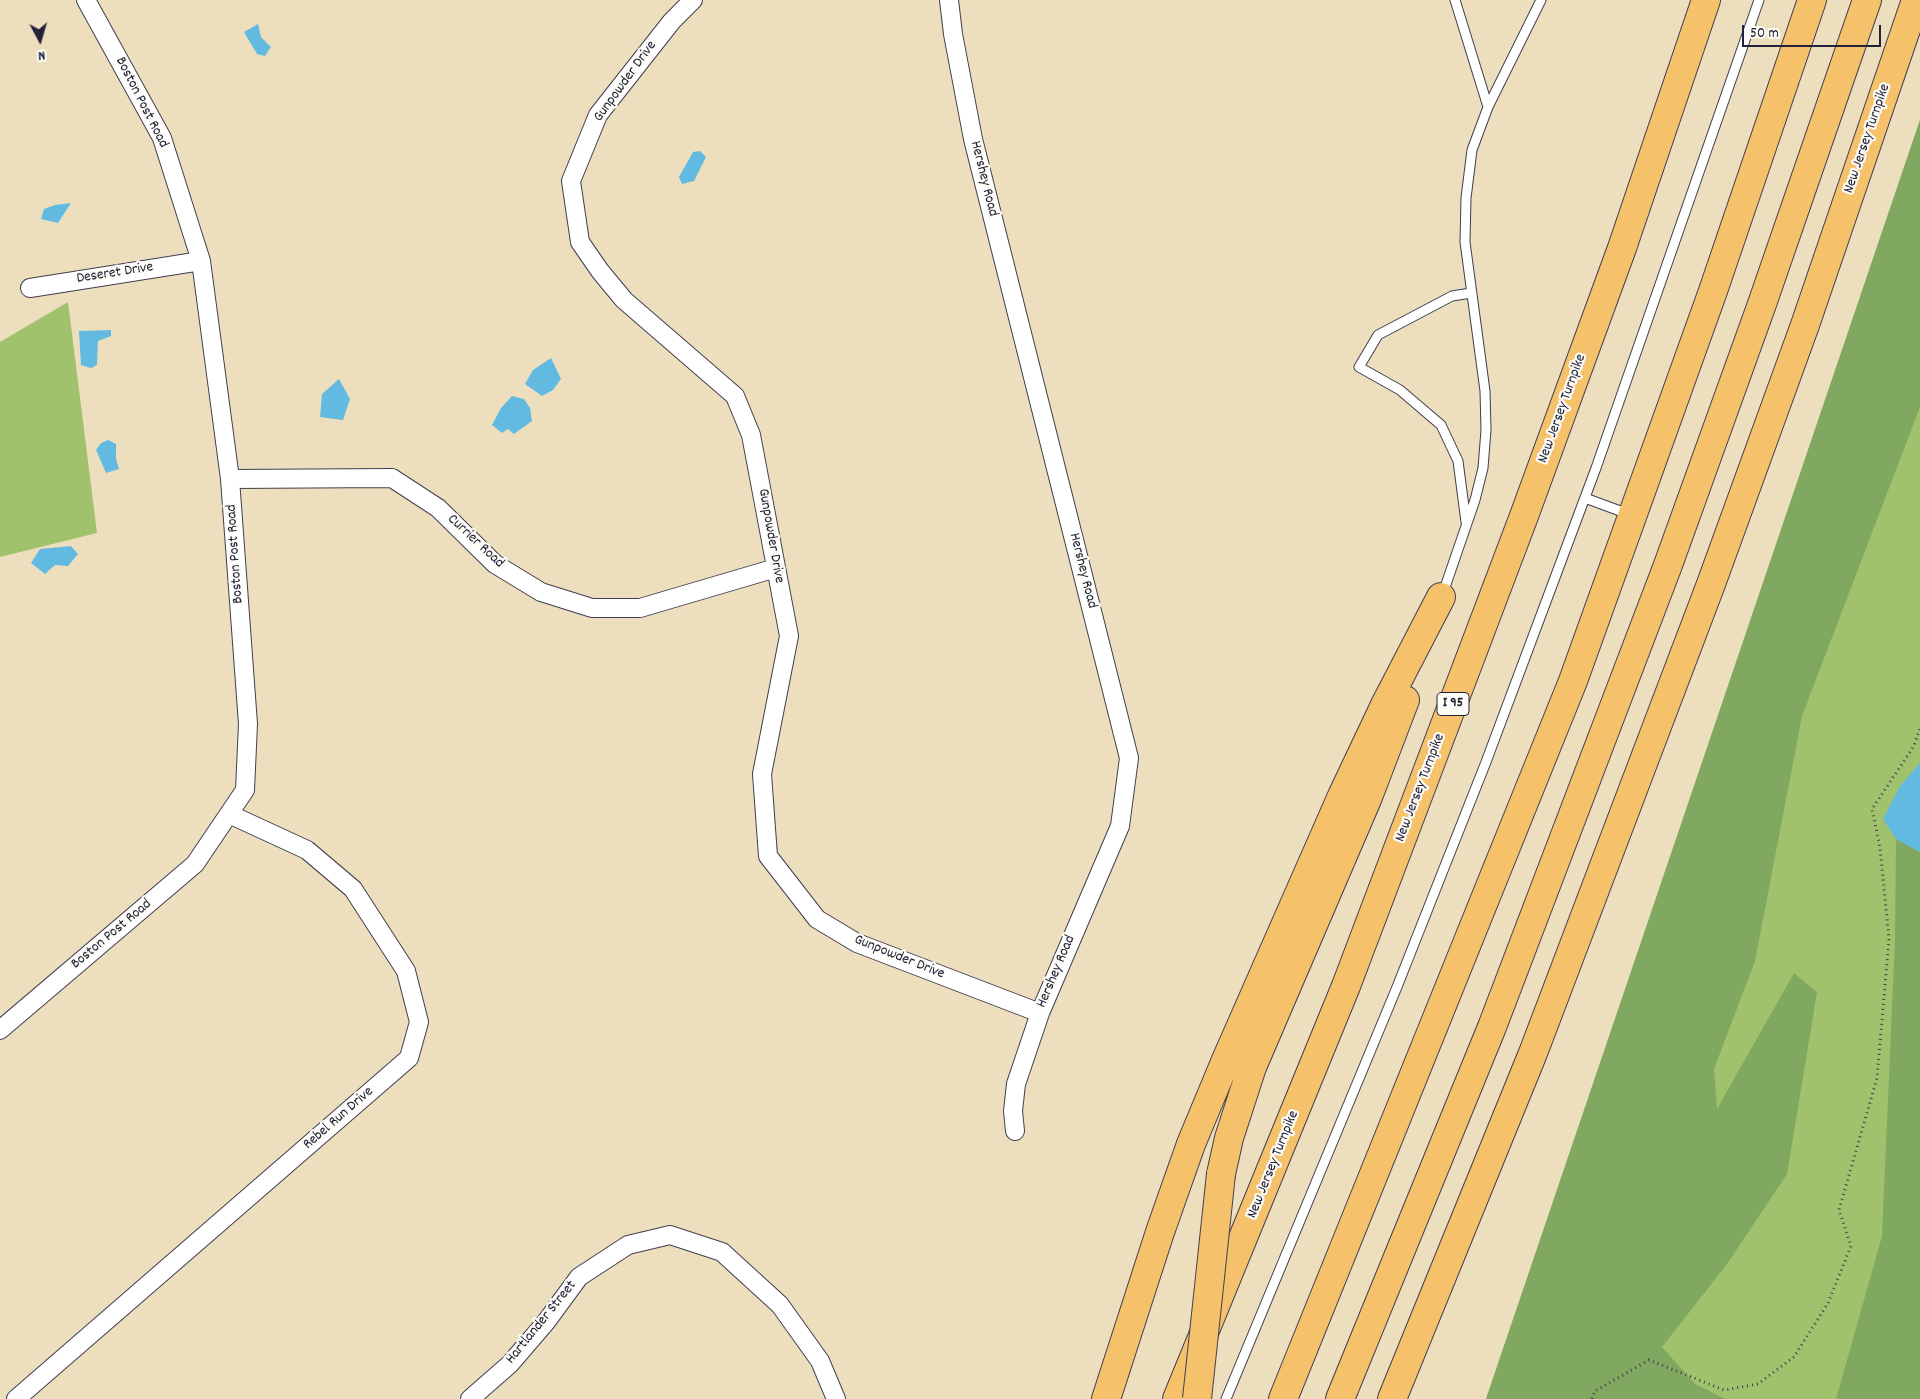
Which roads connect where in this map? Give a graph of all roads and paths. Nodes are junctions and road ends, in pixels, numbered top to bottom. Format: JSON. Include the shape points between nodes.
{"nodes":[{"id":1,"x":86,"y":0,"type":"edge"},
{"id":2,"x":693,"y":0,"type":"edge"},
{"id":3,"x":949,"y":0,"type":"edge"},
{"id":4,"x":1455,"y":0,"type":"edge"},
{"id":5,"x":1541,"y":0,"type":"edge"},
{"id":6,"x":1706,"y":0,"type":"edge"},
{"id":7,"x":1759,"y":0,"type":"edge"},
{"id":8,"x":1812,"y":0,"type":"edge"},
{"id":9,"x":1867,"y":0,"type":"edge"},
{"id":10,"x":1916,"y":0,"type":"edge"},
{"id":11,"x":1488,"y":107,"type":"junction"},
{"id":12,"x":200,"y":260,"type":"junction"},
{"id":13,"x":30,"y":288,"type":"dead end"},
{"id":14,"x":1471,"y":293,"type":"junction"},
{"id":15,"x":230,"y":479,"type":"junction"},
{"id":16,"x":1585,"y":498,"type":"junction"},
{"id":17,"x":1633,"y":516,"type":"junction"},
{"id":18,"x":1467,"y":524,"type":"junction"},
{"id":19,"x":776,"y":568,"type":"junction"},
{"id":20,"x":1441,"y":597,"type":"junction"},
{"id":21,"x":1920,"y":728,"type":"edge"},
{"id":22,"x":229,"y":814,"type":"junction"},
{"id":23,"x":1040,"y":1013,"type":"junction"},
{"id":24,"x":0,"y":1030,"type":"edge"},
{"id":25,"x":1015,"y":1132,"type":"dead end"},
{"id":26,"x":16,"y":1399,"type":"edge"},
{"id":27,"x":470,"y":1399,"type":"edge"},
{"id":28,"x":836,"y":1399,"type":"edge"},
{"id":29,"x":1106,"y":1399,"type":"edge"},
{"id":30,"x":1177,"y":1399,"type":"edge"},
{"id":31,"x":1197,"y":1399,"type":"edge"},
{"id":32,"x":1226,"y":1399,"type":"edge"},
{"id":33,"x":1284,"y":1399,"type":"edge"},
{"id":34,"x":1340,"y":1399,"type":"edge"},
{"id":35,"x":1392,"y":1399,"type":"edge"},
{"id":36,"x":1592,"y":1399,"type":"edge"}],
"edges":[{"from":1,"to":12,"type":"street","name":"Boston Post Road","via":[[162,138]]},
{"from":2,"to":19,"type":"street","name":"Gunpowder Drive","via":[[672,21],[598,115],[571,181],[580,242],[600,271],[624,300],[734,396],[751,435]]},
{"from":3,"to":23,"type":"street","name":"Hershey Road","via":[[973,140],[1129,758],[1120,826]]},
{"from":4,"to":11,"type":"lane"},
{"from":5,"to":11,"type":"lane"},
{"from":6,"to":30,"type":"highway","name":"New Jersey Turnpike","number":"I 95","via":[[1622,248],[1524,516],[1346,986]]},
{"from":7,"to":16,"type":"lane"},
{"from":8,"to":17,"type":"highway"},
{"from":9,"to":34,"type":"highway","via":[[1668,565],[1492,1027]]},
{"from":10,"to":35,"type":"highway","name":"New Jersey Turnpike","via":[[1805,324],[1707,594],[1533,1053]]},
{"from":11,"to":14,"type":"lane","via":[[1472,150],[1466,198],[1465,242]]},
{"from":12,"to":13,"type":"street","name":"Deseret Drive"},
{"from":12,"to":15,"type":"street","name":"Boston Post Road"},
{"from":14,"to":18,"type":"lane","via":[[1485,391],[1486,430],[1482,468]]},
{"from":14,"to":18,"type":"lane","via":[[1452,296],[1378,335],[1359,367],[1400,390],[1441,425],[1458,460]]},
{"from":15,"to":19,"type":"street","name":"Currier Road","via":[[392,478],[438,508],[495,564],[541,592],[592,608],[640,608]]},
{"from":15,"to":22,"type":"street","name":"Boston Post Road","via":[[248,724],[245,790]]},
{"from":16,"to":17,"type":"lane"},
{"from":16,"to":32,"type":"lane","via":[[1404,969]]},
{"from":17,"to":33,"type":"highway","via":[[1573,681]]},
{"from":18,"to":20,"type":"lane"},
{"from":19,"to":23,"type":"street","name":"Gunpowder Drive","via":[[788,636],[762,774],[768,856],[817,919],[857,943]]},
{"from":20,"to":29,"type":"highway","via":[[1342,796],[1226,1060],[1191,1144]]},
{"from":20,"to":31,"type":"highway","bridge":true,"via":[[1368,797],[1252,1067],[1229,1138],[1221,1174]]},
{"from":21,"to":36,"type":"path","via":[[1914,746],[1872,809],[1880,848],[1889,939],[1877,1078],[1839,1210],[1851,1246],[1828,1303],[1794,1357],[1758,1384],[1724,1390],[1648,1360],[1595,1391]]},
{"from":22,"to":24,"type":"street","name":"Boston Post Road","via":[[196,864]]},
{"from":22,"to":26,"type":"street","name":"Rebel Run Drive","via":[[307,850],[353,889],[406,970],[419,1022],[410,1058]]},
{"from":23,"to":25,"type":"street","name":"Hershey Road","via":[[1016,1084]]},
{"from":27,"to":28,"type":"street","name":"Hartlander Street","via":[[510,1364],[579,1277],[628,1245],[670,1235],[722,1252],[780,1305],[820,1361]]}]}
